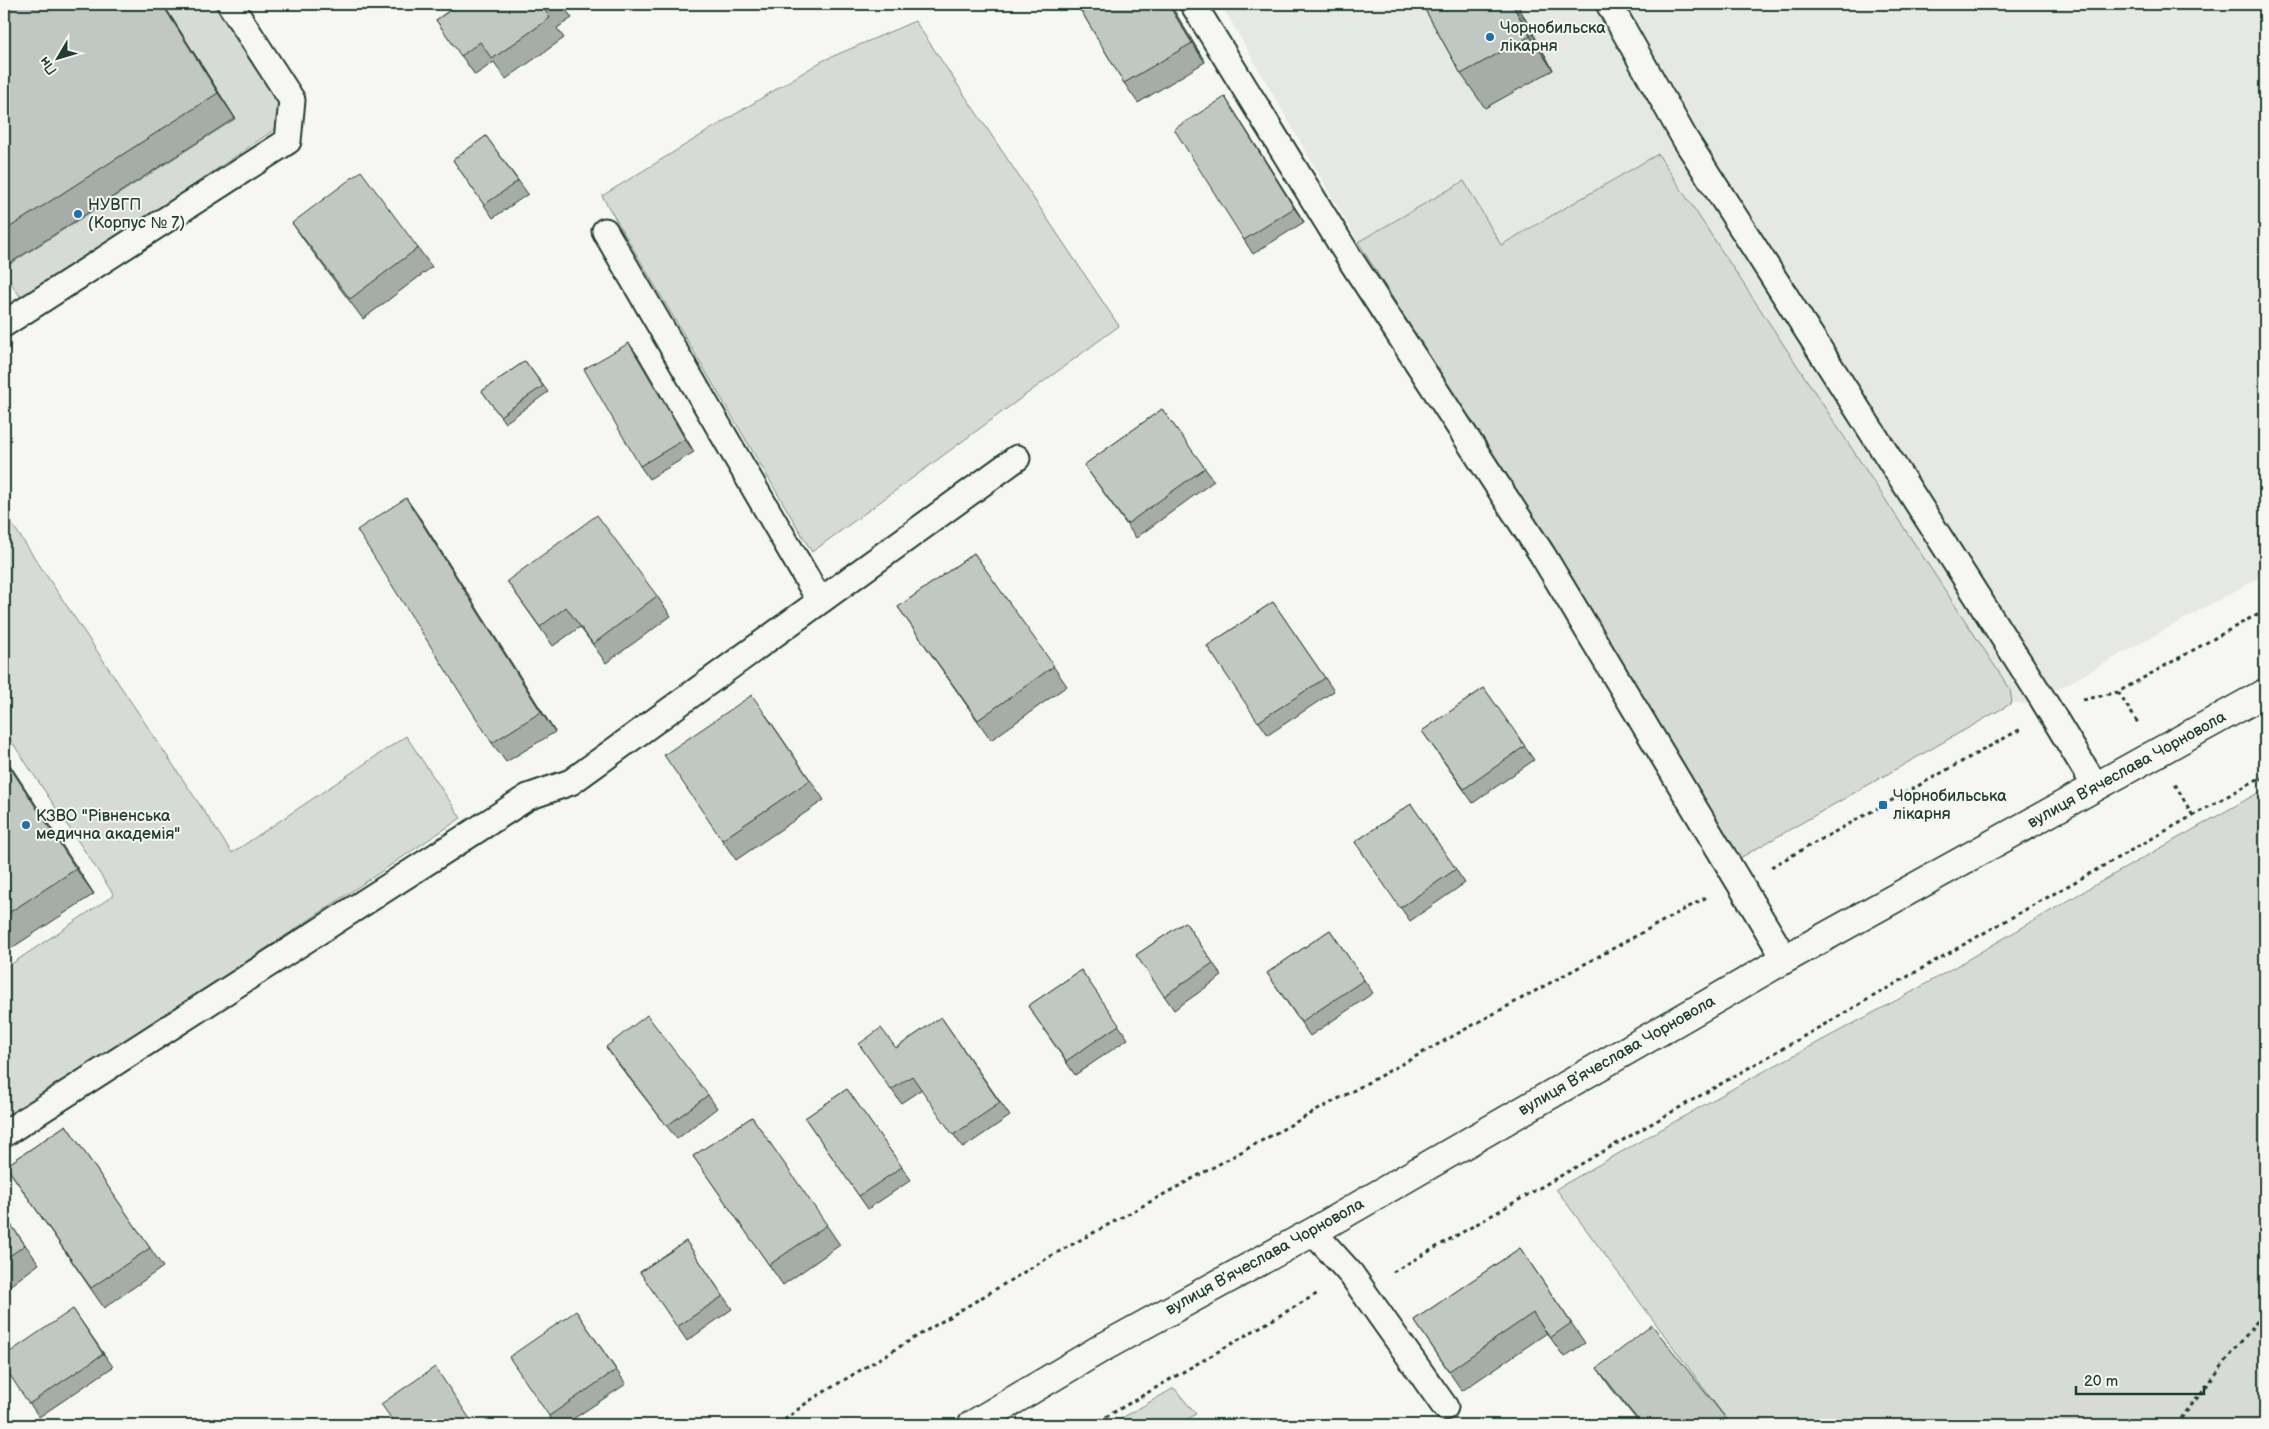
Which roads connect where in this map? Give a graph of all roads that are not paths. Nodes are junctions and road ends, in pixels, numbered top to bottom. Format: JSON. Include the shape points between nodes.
{"nodes":[{"id":1,"x":230,"y":4,"type":"edge"},
{"id":2,"x":1193,"y":4,"type":"edge"},
{"id":3,"x":1609,"y":4,"type":"edge"},
{"id":4,"x":605,"y":231,"type":"dead end"},
{"id":5,"x":4,"y":324,"type":"edge"},
{"id":6,"x":1017,"y":458,"type":"dead end"},
{"id":7,"x":820,"y":601,"type":"junction"},
{"id":8,"x":2265,"y":693,"type":"edge"},
{"id":9,"x":2096,"y":787,"type":"junction"},
{"id":10,"x":1785,"y":960,"type":"junction"},
{"id":11,"x":4,"y":1134,"type":"edge"},
{"id":12,"x":1312,"y":1232,"type":"junction"},
{"id":13,"x":1445,"y":1407,"type":"dead end"},
{"id":14,"x":972,"y":1425,"type":"edge"}],
"edges":[{"from":1,"to":5,"type":"lane","via":[[292,100],[288,141]]},
{"from":2,"to":10,"type":"lane","via":[[1352,262],[1542,554]]},
{"from":3,"to":9,"type":"lane","via":[[1685,140]]},
{"from":4,"to":7,"type":"lane"},
{"from":6,"to":7,"type":"lane"},
{"from":7,"to":11,"type":"lane","via":[[570,782],[528,797]]},
{"from":8,"to":9,"type":"main road","name":"вулиця Вʼячеслава Чорновола"},
{"from":9,"to":10,"type":"main road","name":"вулиця Вʼячеслава Чорновола"},
{"from":10,"to":12,"type":"main road","name":"вулиця Вʼячеслава Чорновола"},
{"from":12,"to":13,"type":"lane","via":[[1351,1274]]},
{"from":12,"to":14,"type":"main road","name":"вулиця Вʼячеслава Чорновола","via":[[1100,1349]]}]}
